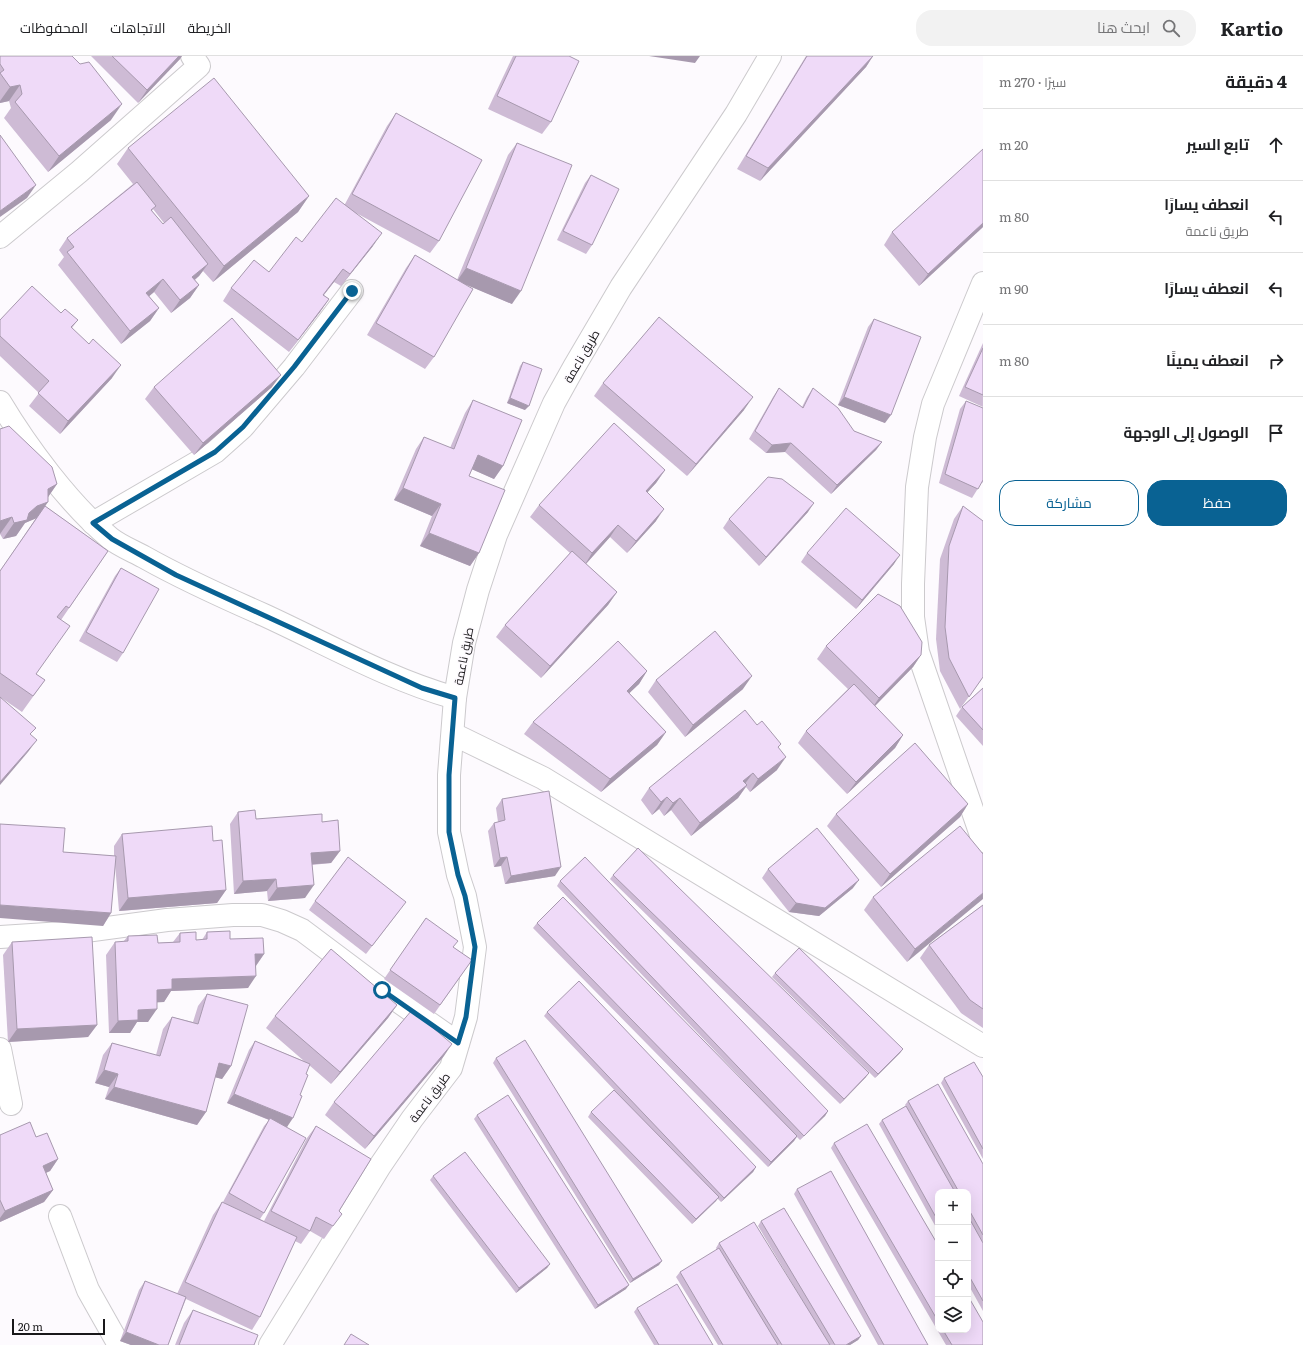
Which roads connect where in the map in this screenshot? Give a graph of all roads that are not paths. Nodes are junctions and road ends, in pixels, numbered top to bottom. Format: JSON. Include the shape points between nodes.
{"nodes":[{"id":1,"x":192,"y":56,"type":"edge"},
{"id":2,"x":770,"y":56,"type":"edge"},
{"id":3,"x":0,"y":237,"type":"edge"},
{"id":4,"x":983,"y":283,"type":"edge"},
{"id":5,"x":352,"y":291,"type":"edge"},
{"id":6,"x":0,"y":402,"type":"edge"},
{"id":7,"x":93,"y":523,"type":"junction"},
{"id":8,"x":455,"y":698,"type":"junction"},
{"id":9,"x":453,"y":734,"type":"junction"},
{"id":10,"x":983,"y":841,"type":"edge"},
{"id":11,"x":0,"y":937,"type":"edge"},
{"id":12,"x":458,"y":1043,"type":"junction"},
{"id":13,"x":983,"y":1046,"type":"edge"},
{"id":14,"x":0,"y":1049,"type":"edge"},
{"id":15,"x":12,"y":1104,"type":"dead end"},
{"id":16,"x":60,"y":1216,"type":"dead end"},
{"id":17,"x":119,"y":1345,"type":"edge"},
{"id":18,"x":270,"y":1345,"type":"edge"}],
"edges":[{"from":1,"to":3,"type":"street","via":[[199,66],[79,172]]},
{"from":2,"to":8,"type":"street","name":"طريق ناعمة","via":[[736,114],[621,287],[554,403],[494,542],[464,643]]},
{"from":4,"to":10,"type":"street","via":[[933,404],[925,437],[917,487],[913,604],[918,652]]},
{"from":5,"to":7,"type":"street","via":[[294,367],[243,427],[215,452]]},
{"from":6,"to":7,"type":"street","via":[[56,480]]},
{"from":7,"to":8,"type":"street","via":[[112,539],[176,575],[422,688]]},
{"from":8,"to":9,"type":"street","name":"طريق ناعمة"},
{"from":9,"to":12,"type":"street","name":"طريق ناعمة","via":[[449,775],[449,832],[475,947],[466,1017]]},
{"from":9,"to":13,"type":"street","via":[[543,778]]},
{"from":11,"to":12,"type":"street","via":[[78,932],[167,920],[233,915],[262,916],[302,930]]},
{"from":12,"to":18,"type":"street","name":"طريق ناعمة","via":[[451,1068],[380,1166]]},
{"from":14,"to":15,"type":"street"},
{"from":16,"to":17,"type":"street","via":[[88,1290]]}]}
